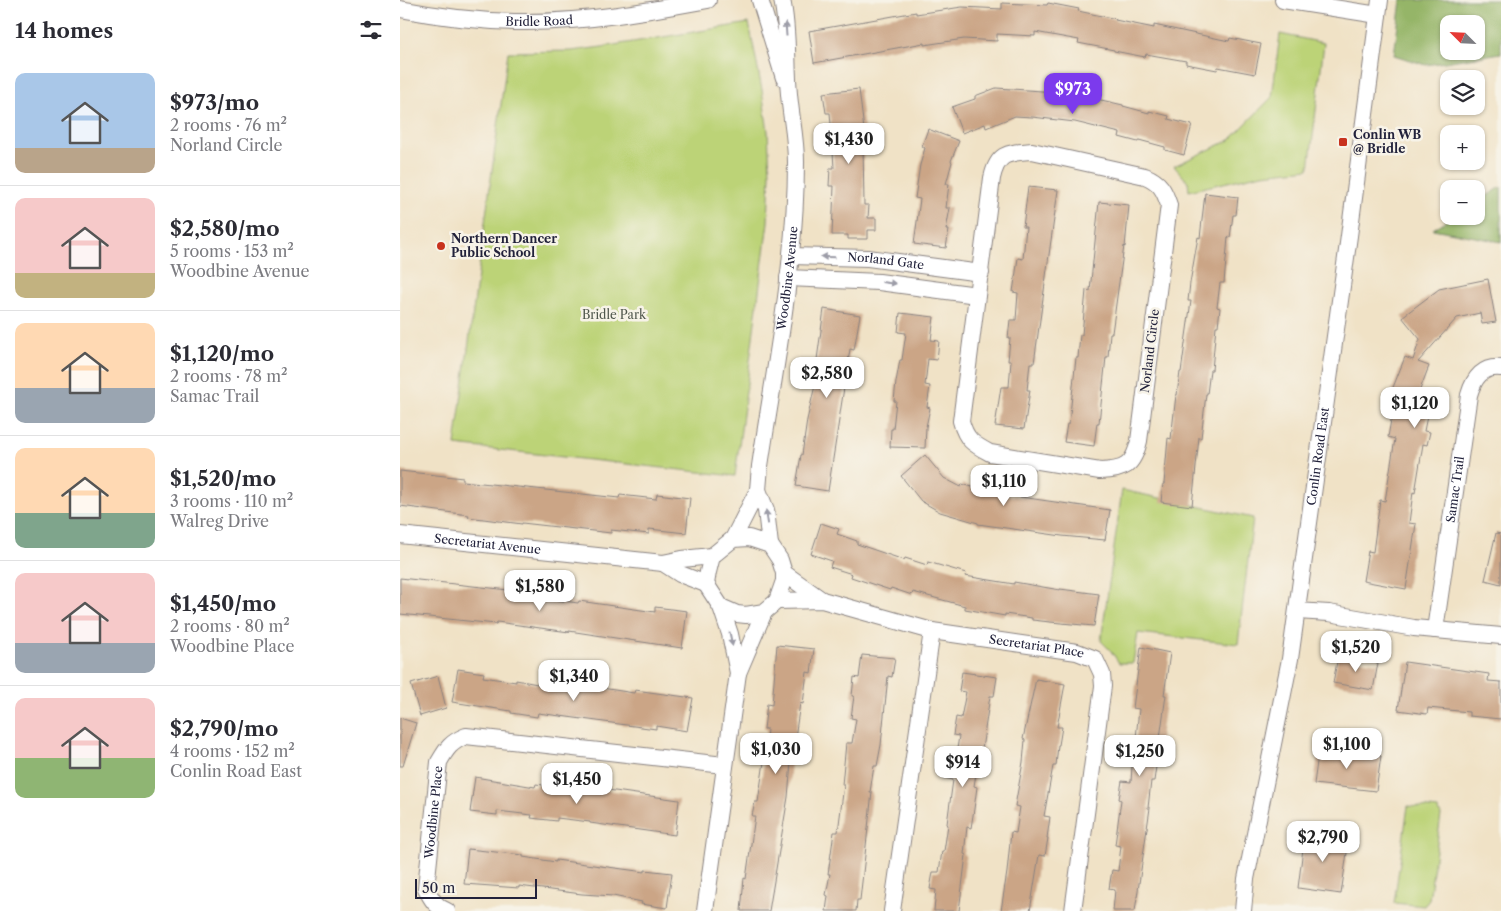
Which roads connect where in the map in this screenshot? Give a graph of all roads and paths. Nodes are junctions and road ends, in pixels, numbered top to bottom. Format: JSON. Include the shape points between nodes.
{"nodes":[{"id":1,"x":708,"y":0,"type":"edge"},
{"id":2,"x":760,"y":0,"type":"edge"},
{"id":3,"x":782,"y":0,"type":"edge"},
{"id":4,"x":1283,"y":0,"type":"edge"},
{"id":5,"x":1379,"y":7,"type":"edge"},
{"id":6,"x":400,"y":9,"type":"edge"},
{"id":7,"x":789,"y":94,"type":"junction"},
{"id":8,"x":791,"y":256,"type":"junction"},
{"id":9,"x":981,"y":272,"type":"junction"},
{"id":10,"x":788,"y":278,"type":"junction"},
{"id":11,"x":977,"y":294,"type":"junction"},
{"id":12,"x":1501,"y":368,"type":"edge"},
{"id":13,"x":758,"y":490,"type":"junction"},
{"id":14,"x":400,"y":535,"type":"edge"},
{"id":15,"x":733,"y":539,"type":"junction"},
{"id":16,"x":770,"y":545,"type":"junction"},
{"id":17,"x":712,"y":556,"type":"junction"},
{"id":18,"x":663,"y":563,"type":"junction"},
{"id":19,"x":784,"y":573,"type":"junction"},
{"id":20,"x":706,"y":584,"type":"junction"},
{"id":21,"x":822,"y":600,"type":"junction"},
{"id":22,"x":777,"y":601,"type":"junction"},
{"id":23,"x":721,"y":607,"type":"junction"},
{"id":24,"x":1296,"y":611,"type":"junction"},
{"id":25,"x":764,"y":612,"type":"junction"},
{"id":26,"x":1435,"y":630,"type":"junction"},
{"id":27,"x":932,"y":631,"type":"junction"},
{"id":28,"x":1501,"y":636,"type":"edge"},
{"id":29,"x":738,"y":673,"type":"junction"},
{"id":30,"x":724,"y":765,"type":"junction"},
{"id":31,"x":447,"y":911,"type":"edge"},
{"id":32,"x":705,"y":911,"type":"edge"},
{"id":33,"x":892,"y":911,"type":"edge"},
{"id":34,"x":1073,"y":911,"type":"edge"},
{"id":35,"x":1243,"y":911,"type":"edge"}],
"edges":[{"from":1,"to":6,"type":"street","name":"Bridle Road","via":[[623,14],[525,22],[471,19]]},
{"from":2,"to":7,"type":"street","name":"Woodbine Avenue"},
{"from":7,"to":3,"type":"street","name":"Woodbine Avenue","one_way":true},
{"from":4,"to":5,"type":"street"},
{"from":5,"to":24,"type":"street","name":"Conlin Road East"},
{"from":7,"to":8,"type":"street","name":"Woodbine Avenue","via":[[796,160]]},
{"from":9,"to":8,"type":"street","name":"Norland Gate","one_way":true,"via":[[868,258]]},
{"from":8,"to":10,"type":"street","name":"Woodbine Avenue"},
{"from":9,"to":11,"type":"street","name":"Norland Circle"},
{"from":9,"to":11,"type":"street","name":"Norland Circle","via":[[992,178],[1000,157],[1012,152],[1032,151],[1145,176],[1160,185],[1169,205],[1139,441],[1127,466],[1115,471],[1100,471],[990,453],[975,446],[965,434],[961,421]]},
{"from":10,"to":11,"type":"street","name":"Norland Gate","one_way":true,"via":[[879,282]]},
{"from":10,"to":13,"type":"street","name":"Woodbine Avenue"},
{"from":12,"to":26,"type":"street","name":"Samac Trail","via":[[1485,370],[1478,375],[1469,395]]},
{"from":13,"to":15,"type":"street","name":"Woodbine Avenue"},
{"from":16,"to":13,"type":"street","name":"Woodbine Avenue","one_way":true,"via":[[766,510]]},
{"from":14,"to":18,"type":"street","name":"Secretariat Avenue"},
{"from":15,"to":16,"type":"street","via":[[749,538]]},
{"from":15,"to":17,"type":"street"},
{"from":16,"to":19,"type":"street"},
{"from":17,"to":18,"type":"street","name":"Secretariat Avenue"},
{"from":17,"to":20,"type":"street"},
{"from":18,"to":20,"type":"street","name":"Secretariat Avenue"},
{"from":19,"to":21,"type":"street","name":"Secretariat Place"},
{"from":19,"to":22,"type":"street"},
{"from":20,"to":23,"type":"street"},
{"from":21,"to":22,"type":"street","name":"Secretariat Place"},
{"from":21,"to":27,"type":"street","name":"Secretariat Place"},
{"from":22,"to":25,"type":"street"},
{"from":23,"to":25,"type":"street","via":[[737,614]]},
{"from":23,"to":29,"type":"street","one_way":true},
{"from":24,"to":26,"type":"street"},
{"from":24,"to":35,"type":"street","name":"Conlin Road East","via":[[1290,658],[1246,879]]},
{"from":25,"to":29,"type":"street"},
{"from":26,"to":28,"type":"street"},
{"from":27,"to":33,"type":"street"},
{"from":27,"to":34,"type":"street","name":"Secretariat Place","via":[[1078,652],[1095,659],[1103,686]]},
{"from":29,"to":30,"type":"street"},
{"from":30,"to":31,"type":"street","name":"Woodbine Place","via":[[466,736],[455,741],[439,762],[426,888],[431,900]]},
{"from":30,"to":32,"type":"street"}]}
